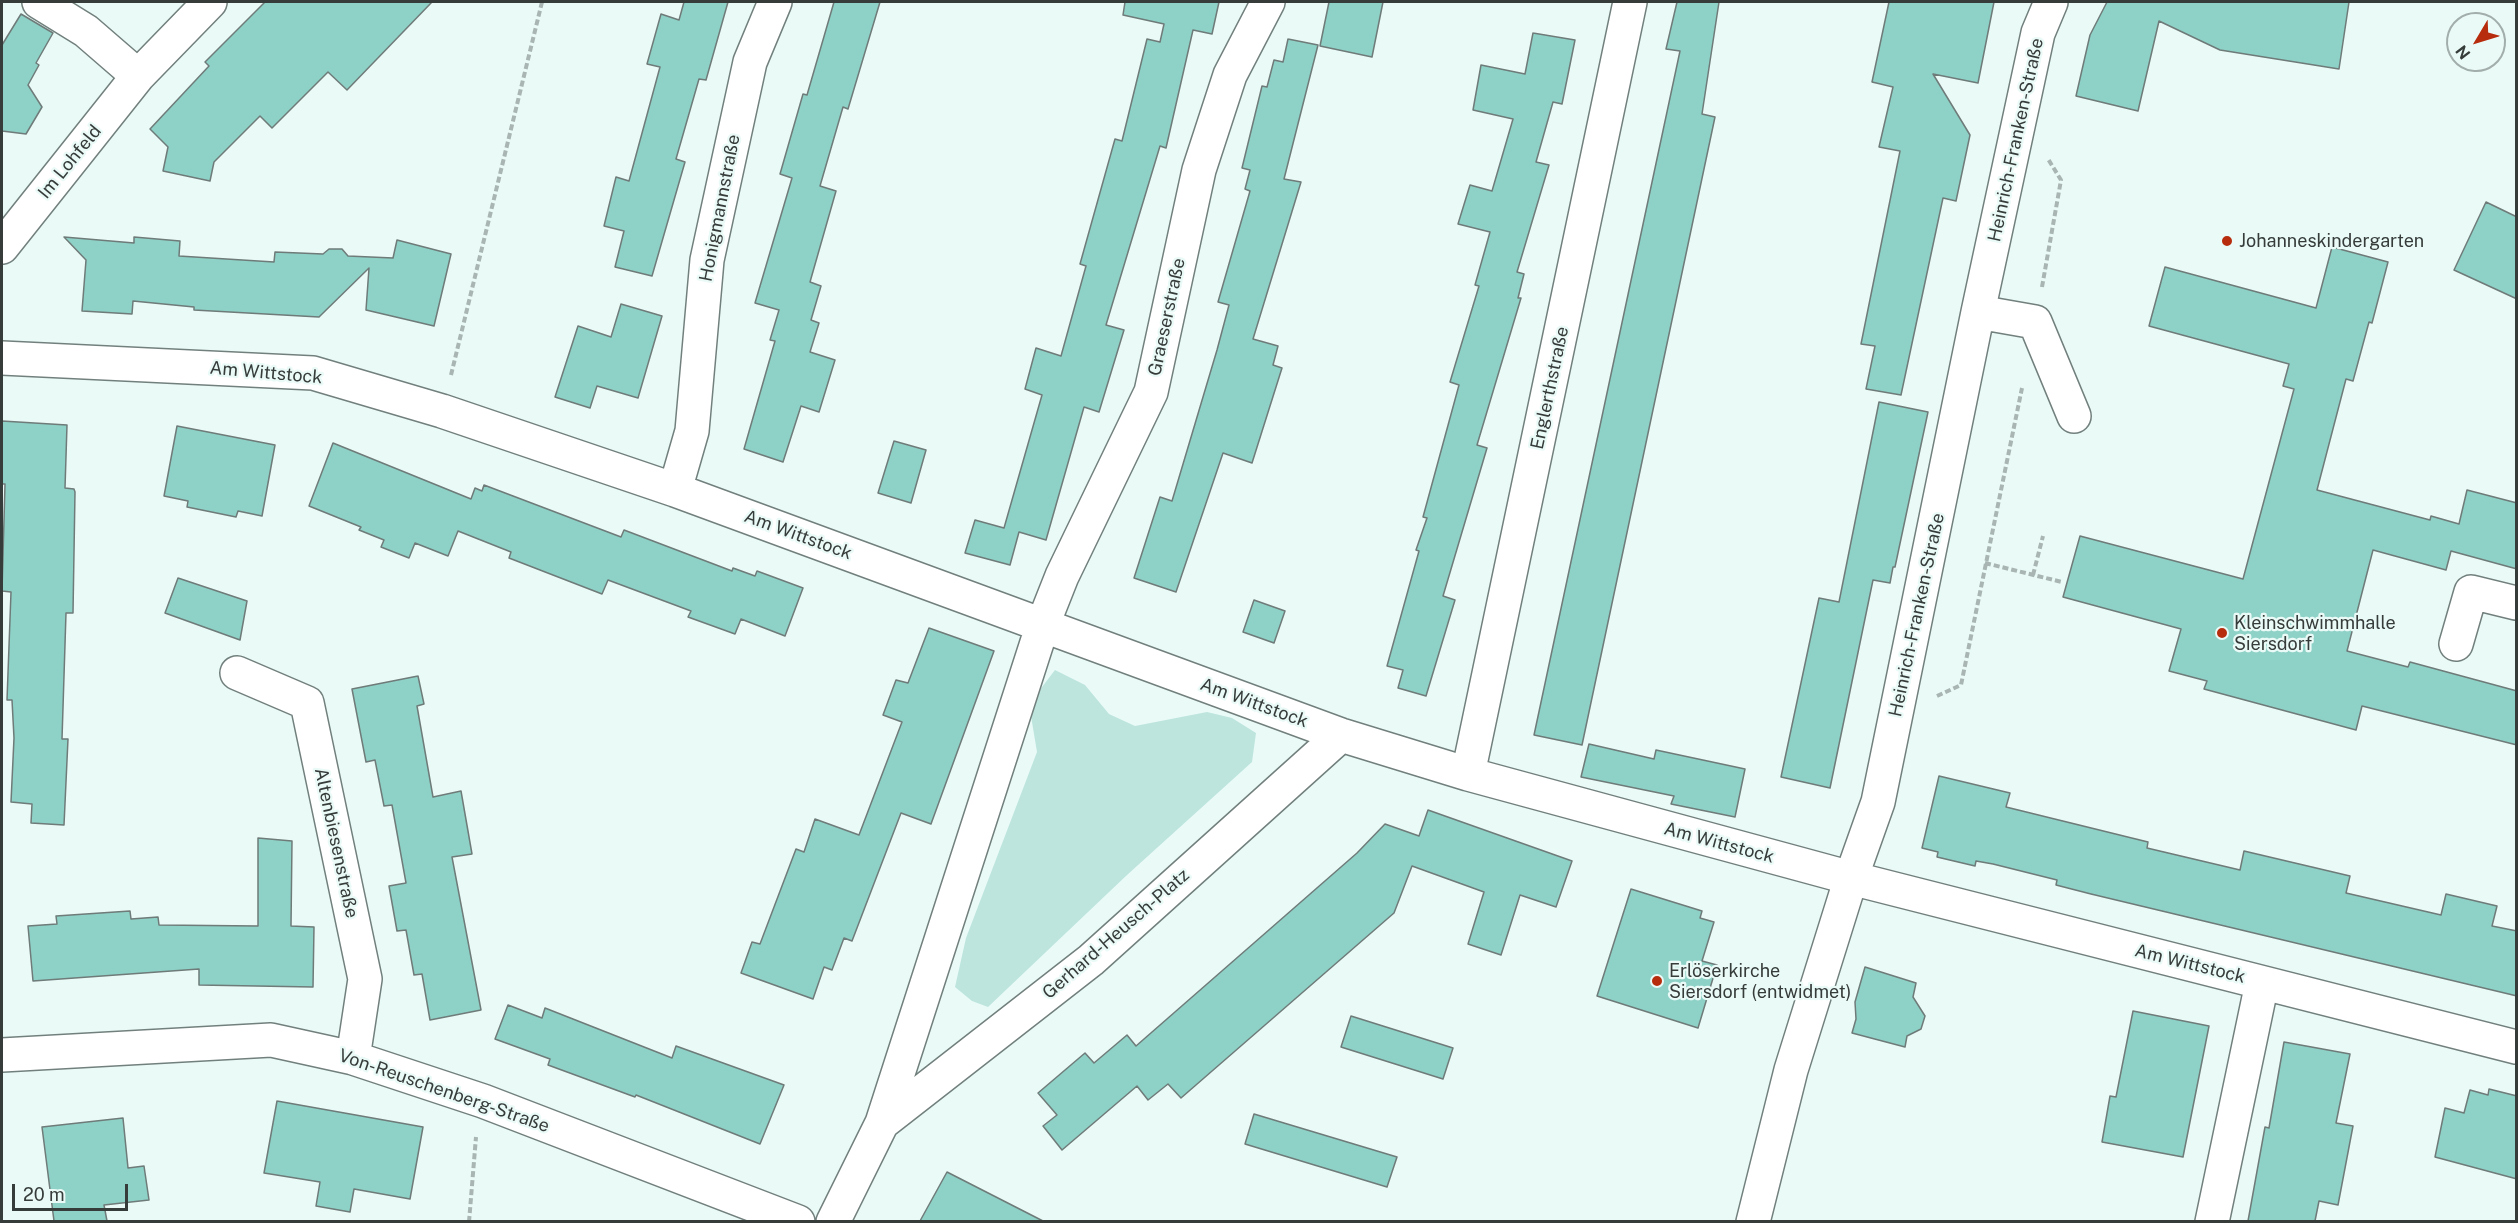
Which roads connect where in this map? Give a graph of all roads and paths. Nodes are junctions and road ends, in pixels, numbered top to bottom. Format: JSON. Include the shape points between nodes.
{"nodes":[{"id":1,"x":39,"y":2,"type":"edge"},
{"id":2,"x":210,"y":2,"type":"edge"},
{"id":3,"x":543,"y":2,"type":"edge"},
{"id":4,"x":775,"y":2,"type":"edge"},
{"id":5,"x":1268,"y":2,"type":"edge"},
{"id":6,"x":1630,"y":2,"type":"edge"},
{"id":7,"x":2051,"y":2,"type":"edge"},
{"id":8,"x":138,"y":76,"type":"junction"},
{"id":9,"x":2,"y":247,"type":"edge"},
{"id":10,"x":1978,"y":312,"type":"junction"},
{"id":11,"x":2,"y":358,"type":"edge"},
{"id":12,"x":442,"y":411,"type":"junction"},
{"id":13,"x":2074,"y":416,"type":"dead end"},
{"id":14,"x":675,"y":490,"type":"junction"},
{"id":15,"x":2043,"y":536,"type":"dead end"},
{"id":16,"x":1985,"y":563,"type":"dead end"},
{"id":17,"x":2033,"y":574,"type":"junction"},
{"id":18,"x":2062,"y":582,"type":"dead end"},
{"id":19,"x":2517,"y":603,"type":"edge"},
{"id":20,"x":1043,"y":624,"type":"junction"},
{"id":21,"x":2456,"y":644,"type":"dead end"},
{"id":22,"x":237,"y":673,"type":"dead end"},
{"id":23,"x":1341,"y":735,"type":"junction"},
{"id":24,"x":1468,"y":774,"type":"junction"},
{"id":25,"x":1851,"y":878,"type":"junction"},
{"id":26,"x":2262,"y":983,"type":"junction"},
{"id":27,"x":2517,"y":1047,"type":"edge"},
{"id":28,"x":2,"y":1055,"type":"edge"},
{"id":29,"x":353,"y":1058,"type":"junction"},
{"id":30,"x":483,"y":1101,"type":"junction"},
{"id":31,"x":882,"y":1123,"type":"junction"},
{"id":32,"x":469,"y":1221,"type":"edge"},
{"id":33,"x":798,"y":1221,"type":"edge"},
{"id":34,"x":833,"y":1221,"type":"edge"},
{"id":35,"x":1753,"y":1221,"type":"edge"},
{"id":36,"x":2212,"y":1221,"type":"edge"}],
"edges":[{"from":1,"to":8,"type":"street","via":[[86,31]]},
{"from":2,"to":8,"type":"street","name":"Im Lohfeld"},
{"from":3,"to":12,"type":"path"},
{"from":4,"to":14,"type":"street","name":"Honigmannstraße","via":[[750,62],[707,260],[692,431]]},
{"from":5,"to":20,"type":"street","name":"Graeserstraße","via":[[1230,75],[1199,170],[1151,392],[1062,576]]},
{"from":6,"to":24,"type":"street","name":"Englerthstraße"},
{"from":7,"to":10,"type":"street","name":"Heinrich-Franken-Straße","via":[[2038,33]]},
{"from":8,"to":9,"type":"street","name":"Im Lohfeld"},
{"from":10,"to":13,"type":"street","via":[[2035,322]]},
{"from":10,"to":25,"type":"street","name":"Heinrich-Franken-Straße","via":[[1878,802]]},
{"from":11,"to":12,"type":"street","name":"Am Wittstock","via":[[313,373]]},
{"from":12,"to":14,"type":"street","name":"Am Wittstock"},
{"from":14,"to":20,"type":"street","name":"Am Wittstock"},
{"from":15,"to":17,"type":"path"},
{"from":16,"to":17,"type":"path"},
{"from":17,"to":18,"type":"path"},
{"from":19,"to":21,"type":"street","via":[[2471,592]]},
{"from":20,"to":23,"type":"street","name":"Am Wittstock"},
{"from":20,"to":31,"type":"street","name":"Gerhard-Heusch-Platz"},
{"from":22,"to":29,"type":"street","name":"Altenbiesenstraße","via":[[307,703],[365,979]]},
{"from":23,"to":24,"type":"street","name":"Am Wittstock"},
{"from":23,"to":31,"type":"street","name":"Gerhard-Heusch-Platz","via":[[1091,960]]},
{"from":24,"to":25,"type":"street","name":"Am Wittstock"},
{"from":25,"to":26,"type":"street","name":"Am Wittstock"},
{"from":25,"to":35,"type":"street","name":"Heinrich-Franken-Straße","via":[[1791,1070]]},
{"from":26,"to":27,"type":"street","name":"Am Wittstock"},
{"from":26,"to":36,"type":"street"},
{"from":28,"to":29,"type":"street","name":"Von-Reuschenberg-Straße","via":[[271,1040]]},
{"from":29,"to":30,"type":"street","name":"Von-Reuschenberg-Straße"},
{"from":30,"to":32,"type":"path"},
{"from":30,"to":33,"type":"street","name":"Von-Reuschenberg-Straße"},
{"from":31,"to":34,"type":"street","name":"Gerhard-Heusch-Platz"}]}
